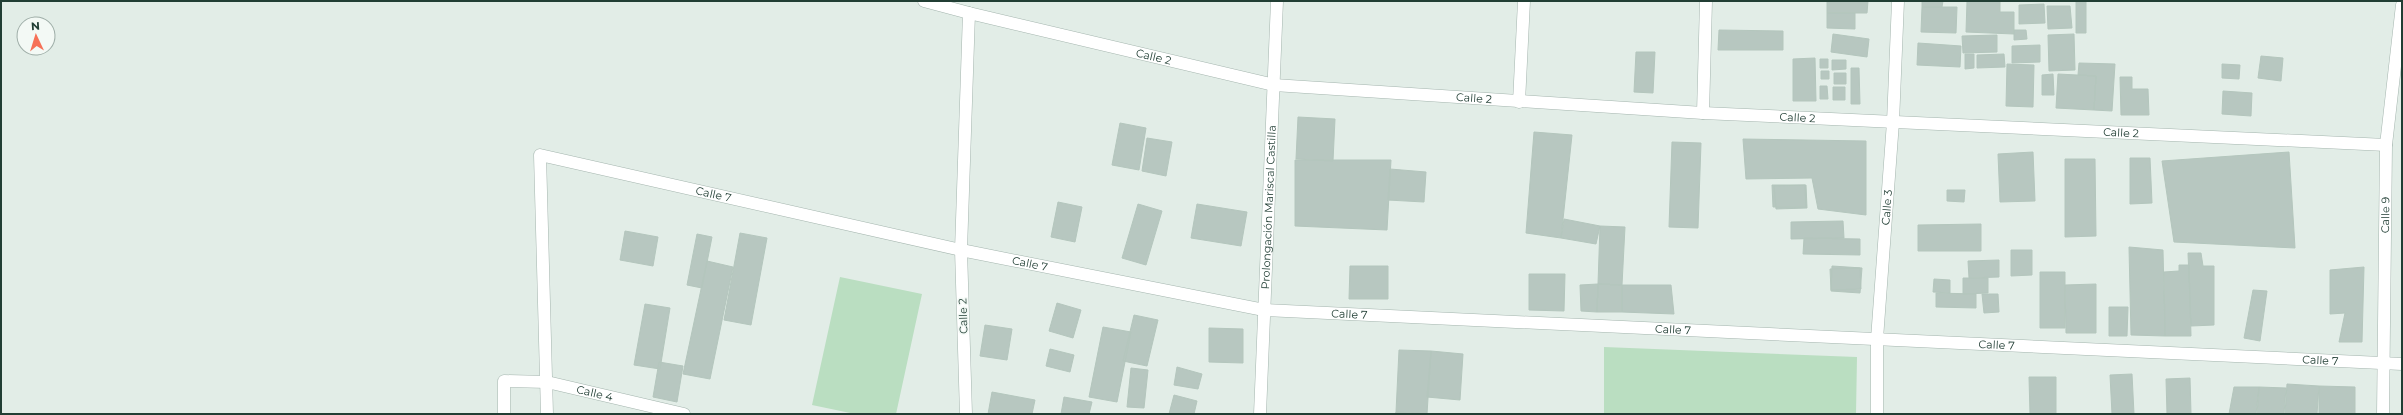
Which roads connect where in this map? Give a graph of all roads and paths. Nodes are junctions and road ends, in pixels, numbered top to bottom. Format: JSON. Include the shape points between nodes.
{"nodes":[{"id":1,"x":924,"y":1,"type":"edge"},
{"id":2,"x":1277,"y":1,"type":"edge"},
{"id":3,"x":1524,"y":1,"type":"edge"},
{"id":4,"x":1706,"y":1,"type":"edge"},
{"id":5,"x":1898,"y":1,"type":"edge"},
{"id":6,"x":969,"y":13,"type":"junction"},
{"id":7,"x":2401,"y":14,"type":"edge"},
{"id":8,"x":1274,"y":85,"type":"junction"},
{"id":9,"x":1519,"y":102,"type":"junction"},
{"id":10,"x":1703,"y":113,"type":"junction"},
{"id":11,"x":1893,"y":122,"type":"junction"},
{"id":12,"x":2386,"y":145,"type":"junction"},
{"id":13,"x":961,"y":250,"type":"junction"},
{"id":14,"x":1264,"y":310,"type":"junction"},
{"id":15,"x":1878,"y":339,"type":"junction"},
{"id":16,"x":2385,"y":363,"type":"junction"},
{"id":17,"x":2402,"y":364,"type":"edge"},
{"id":18,"x":547,"y":382,"type":"junction"},
{"id":19,"x":504,"y":414,"type":"edge"},
{"id":20,"x":547,"y":414,"type":"edge"},
{"id":21,"x":684,"y":414,"type":"edge"},
{"id":22,"x":966,"y":414,"type":"edge"},
{"id":23,"x":1260,"y":414,"type":"edge"},
{"id":24,"x":1877,"y":414,"type":"edge"},
{"id":25,"x":2383,"y":414,"type":"edge"}],
"edges":[{"from":1,"to":6,"type":"street"},
{"from":2,"to":8,"type":"street","name":"Prolongación Mariscal Castilla"},
{"from":3,"to":9,"type":"street"},
{"from":4,"to":10,"type":"street"},
{"from":5,"to":11,"type":"street","name":"Calle 3"},
{"from":6,"to":8,"type":"street","name":"Calle 2"},
{"from":6,"to":13,"type":"street","name":"Calle 2"},
{"from":7,"to":12,"type":"street","name":"Calle 9"},
{"from":8,"to":9,"type":"street","name":"Calle 2"},
{"from":8,"to":14,"type":"street","name":"Prolongación Mariscal Castilla"},
{"from":9,"to":10,"type":"street","name":"Calle 2"},
{"from":10,"to":11,"type":"street","name":"Calle 2"},
{"from":11,"to":12,"type":"street","name":"Calle 2"},
{"from":11,"to":15,"type":"street","name":"Calle 3"},
{"from":12,"to":16,"type":"street","name":"Calle 9"},
{"from":13,"to":14,"type":"street","name":"Calle 7"},
{"from":13,"to":18,"type":"street","name":"Calle 7","via":[[540,155]]},
{"from":13,"to":22,"type":"street","name":"Calle 2"},
{"from":14,"to":15,"type":"street","name":"Calle 7"},
{"from":14,"to":23,"type":"street","name":"Prolongación Mariscal Castilla"},
{"from":15,"to":16,"type":"street","name":"Calle 7"},
{"from":15,"to":24,"type":"street","name":"Calle 3"},
{"from":16,"to":17,"type":"street","name":"Calle 7"},
{"from":16,"to":25,"type":"street","name":"Calle 9"},
{"from":18,"to":19,"type":"street","name":"Calle 4","via":[[504,381]]},
{"from":18,"to":20,"type":"street"},
{"from":18,"to":21,"type":"street","name":"Calle 4"}]}
